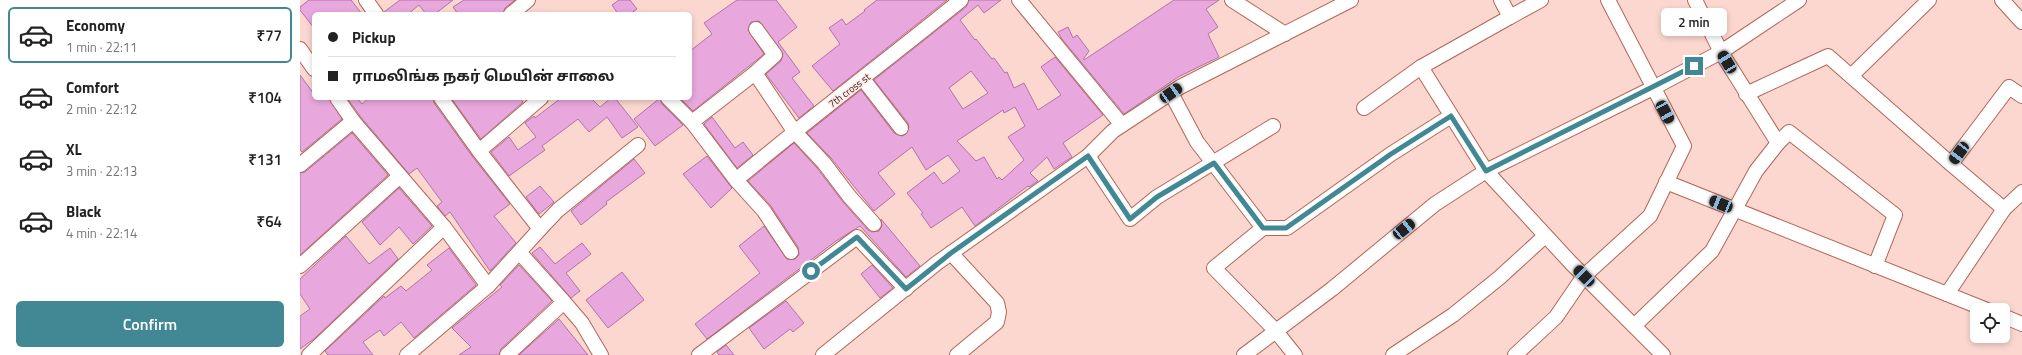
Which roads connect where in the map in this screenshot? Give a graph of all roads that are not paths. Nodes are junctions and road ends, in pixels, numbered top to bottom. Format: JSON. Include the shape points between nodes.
{"nodes":[{"id":1,"x":366,"y":0,"type":"edge"},
{"id":2,"x":528,"y":0,"type":"edge"},
{"id":3,"x":961,"y":0,"type":"edge"},
{"id":4,"x":1019,"y":0,"type":"edge"},
{"id":5,"x":1232,"y":0,"type":"edge"},
{"id":6,"x":1351,"y":0,"type":"edge"},
{"id":7,"x":1501,"y":0,"type":"edge"},
{"id":8,"x":1541,"y":0,"type":"edge"},
{"id":9,"x":1608,"y":0,"type":"edge"},
{"id":10,"x":1695,"y":0,"type":"edge"},
{"id":11,"x":1799,"y":0,"type":"edge"},
{"id":12,"x":1929,"y":0,"type":"edge"},
{"id":13,"x":2002,"y":0,"type":"edge"},
{"id":14,"x":375,"y":12,"type":"edge"},
{"id":15,"x":513,"y":12,"type":"edge"},
{"id":16,"x":1510,"y":17,"type":"junction"},
{"id":17,"x":2022,"y":22,"type":"edge"},
{"id":18,"x":756,"y":29,"type":"dead end"},
{"id":19,"x":1286,"y":34,"type":"junction"},
{"id":20,"x":300,"y":49,"type":"edge"},
{"id":21,"x":1721,"y":52,"type":"junction"},
{"id":22,"x":1421,"y":66,"type":"junction"},
{"id":23,"x":308,"y":67,"type":"edge"},
{"id":24,"x":756,"y":73,"type":"junction"},
{"id":25,"x":1850,"y":76,"type":"junction"},
{"id":26,"x":863,"y":79,"type":"junction"},
{"id":27,"x":1652,"y":88,"type":"junction"},
{"id":28,"x":1171,"y":93,"type":"junction"},
{"id":29,"x":1746,"y":94,"type":"junction"},
{"id":30,"x":2022,"y":96,"type":"edge"},
{"id":31,"x":338,"y":100,"type":"edge"},
{"id":32,"x":442,"y":100,"type":"edge"},
{"id":33,"x":539,"y":100,"type":"edge"},
{"id":34,"x":670,"y":100,"type":"edge"},
{"id":35,"x":1364,"y":108,"type":"dead end"},
{"id":36,"x":1451,"y":116,"type":"junction"},
{"id":37,"x":353,"y":121,"type":"junction"},
{"id":38,"x":692,"y":122,"type":"junction"},
{"id":39,"x":1122,"y":125,"type":"junction"},
{"id":40,"x":1273,"y":126,"type":"dead end"},
{"id":41,"x":901,"y":128,"type":"dead end"},
{"id":42,"x":794,"y":131,"type":"junction"},
{"id":43,"x":1778,"y":143,"type":"junction"},
{"id":44,"x":638,"y":145,"type":"dead end"},
{"id":45,"x":479,"y":151,"type":"junction"},
{"id":46,"x":1088,"y":156,"type":"junction"},
{"id":47,"x":1214,"y":163,"type":"junction"},
{"id":48,"x":1950,"y":164,"type":"junction"},
{"id":49,"x":300,"y":165,"type":"edge"},
{"id":50,"x":1486,"y":171,"type":"junction"},
{"id":51,"x":400,"y":176,"type":"junction"},
{"id":52,"x":736,"y":180,"type":"junction"},
{"id":53,"x":1666,"y":182,"type":"junction"},
{"id":54,"x":2022,"y":192,"type":"edge"},
{"id":55,"x":2004,"y":209,"type":"junction"},
{"id":56,"x":1734,"y":210,"type":"junction"},
{"id":57,"x":874,"y":224,"type":"dead end"},
{"id":58,"x":444,"y":227,"type":"junction"},
{"id":59,"x":1263,"y":228,"type":"junction"},
{"id":60,"x":540,"y":229,"type":"junction"},
{"id":61,"x":1545,"y":236,"type":"junction"},
{"id":62,"x":791,"y":252,"type":"dead end"},
{"id":63,"x":520,"y":253,"type":"junction"},
{"id":64,"x":951,"y":253,"type":"junction"},
{"id":65,"x":300,"y":266,"type":"edge"},
{"id":66,"x":1875,"y":266,"type":"junction"},
{"id":67,"x":1584,"y":276,"type":"junction"},
{"id":68,"x":488,"y":286,"type":"junction"},
{"id":69,"x":906,"y":289,"type":"junction"},
{"id":70,"x":1947,"y":294,"type":"junction"},
{"id":71,"x":564,"y":302,"type":"junction"},
{"id":72,"x":1970,"y":303,"type":"edge"},
{"id":73,"x":2010,"y":319,"type":"edge"},
{"id":74,"x":2022,"y":324,"type":"edge"},
{"id":75,"x":1634,"y":326,"type":"junction"},
{"id":76,"x":1275,"y":330,"type":"junction"},
{"id":77,"x":599,"y":354,"type":"edge"},
{"id":78,"x":309,"y":355,"type":"edge"},
{"id":79,"x":407,"y":355,"type":"edge"},
{"id":80,"x":507,"y":355,"type":"edge"},
{"id":81,"x":699,"y":355,"type":"edge"},
{"id":82,"x":823,"y":355,"type":"edge"},
{"id":83,"x":957,"y":355,"type":"edge"},
{"id":84,"x":1244,"y":355,"type":"edge"},
{"id":85,"x":1295,"y":355,"type":"edge"},
{"id":86,"x":1394,"y":355,"type":"edge"},
{"id":87,"x":1515,"y":355,"type":"edge"},
{"id":88,"x":1663,"y":355,"type":"edge"}],
"edges":[{"from":1,"to":14,"type":"street"},
{"from":2,"to":15,"type":"street"},
{"from":3,"to":26,"type":"street","name":"7th cross st"},
{"from":4,"to":39,"type":"street"},
{"from":5,"to":19,"type":"street"},
{"from":6,"to":19,"type":"street"},
{"from":7,"to":16,"type":"street"},
{"from":8,"to":16,"type":"street"},
{"from":9,"to":27,"type":"street"},
{"from":10,"to":21,"type":"street"},
{"from":11,"to":21,"type":"street"},
{"from":12,"to":25,"type":"street"},
{"from":13,"to":17,"type":"street"},
{"from":16,"to":22,"type":"street"},
{"from":18,"to":24,"type":"street","via":[[775,55]]},
{"from":19,"to":28,"type":"street"},
{"from":20,"to":23,"type":"street"},
{"from":21,"to":27,"type":"street"},
{"from":21,"to":29,"type":"street"},
{"from":22,"to":35,"type":"street"},
{"from":22,"to":36,"type":"street"},
{"from":24,"to":38,"type":"street"},
{"from":24,"to":42,"type":"street"},
{"from":25,"to":29,"type":"street","via":[[1828,56]]},
{"from":25,"to":48,"type":"street"},
{"from":26,"to":41,"type":"street"},
{"from":26,"to":42,"type":"street","name":"7th cross st"},
{"from":27,"to":50,"type":"street"},
{"from":27,"to":53,"type":"street","via":[[1684,146]]},
{"from":28,"to":39,"type":"street"},
{"from":28,"to":47,"type":"street","via":[[1197,142]]},
{"from":29,"to":43,"type":"street"},
{"from":30,"to":48,"type":"street","via":[[2009,87]]},
{"from":31,"to":37,"type":"street"},
{"from":32,"to":45,"type":"street"},
{"from":33,"to":45,"type":"street"},
{"from":34,"to":38,"type":"street"},
{"from":36,"to":50,"type":"street"},
{"from":36,"to":59,"type":"street","via":[[1391,154],[1286,228]]},
{"from":37,"to":49,"type":"street"},
{"from":37,"to":51,"type":"street"},
{"from":38,"to":52,"type":"street"},
{"from":39,"to":46,"type":"street","via":[[1113,130]]},
{"from":40,"to":47,"type":"street"},
{"from":42,"to":52,"type":"street","name":"7th cross st"},
{"from":42,"to":57,"type":"street"},
{"from":43,"to":56,"type":"street","via":[[1756,171]]},
{"from":43,"to":66,"type":"street","via":[[1789,132],[1895,215]]},
{"from":44,"to":60,"type":"street","via":[[558,210]]},
{"from":45,"to":60,"type":"street"},
{"from":46,"to":47,"type":"street","via":[[1130,219],[1157,197]]},
{"from":46,"to":64,"type":"street"},
{"from":47,"to":59,"type":"street"},
{"from":48,"to":55,"type":"street"},
{"from":50,"to":61,"type":"street"},
{"from":50,"to":76,"type":"street","via":[[1435,204],[1332,289]]},
{"from":51,"to":58,"type":"street"},
{"from":51,"to":65,"type":"street"},
{"from":52,"to":62,"type":"street","via":[[764,211]]},
{"from":53,"to":56,"type":"street"},
{"from":53,"to":67,"type":"street","via":[[1650,216]]},
{"from":54,"to":55,"type":"street"},
{"from":55,"to":70,"type":"street"},
{"from":56,"to":66,"type":"street"},
{"from":56,"to":75,"type":"street","via":[[1712,251]]},
{"from":58,"to":68,"type":"street"},
{"from":58,"to":78,"type":"street"},
{"from":59,"to":76,"type":"street","via":[[1214,268]]},
{"from":60,"to":63,"type":"street"},
{"from":61,"to":67,"type":"street"},
{"from":61,"to":86,"type":"street","via":[[1453,315]]},
{"from":63,"to":68,"type":"street"},
{"from":63,"to":71,"type":"street"},
{"from":64,"to":69,"type":"street"},
{"from":64,"to":83,"type":"street","via":[[997,303],[999,312],[997,322]]},
{"from":66,"to":70,"type":"street"},
{"from":67,"to":75,"type":"street"},
{"from":67,"to":87,"type":"street","via":[[1556,317]]},
{"from":68,"to":79,"type":"street"},
{"from":69,"to":81,"type":"street","via":[[857,237]]},
{"from":69,"to":82,"type":"street"},
{"from":70,"to":72,"type":"street"},
{"from":71,"to":77,"type":"street","via":[[582,323]]},
{"from":71,"to":80,"type":"street"},
{"from":73,"to":74,"type":"street"},
{"from":75,"to":88,"type":"street"},
{"from":76,"to":84,"type":"street"},
{"from":76,"to":85,"type":"street"}]}
